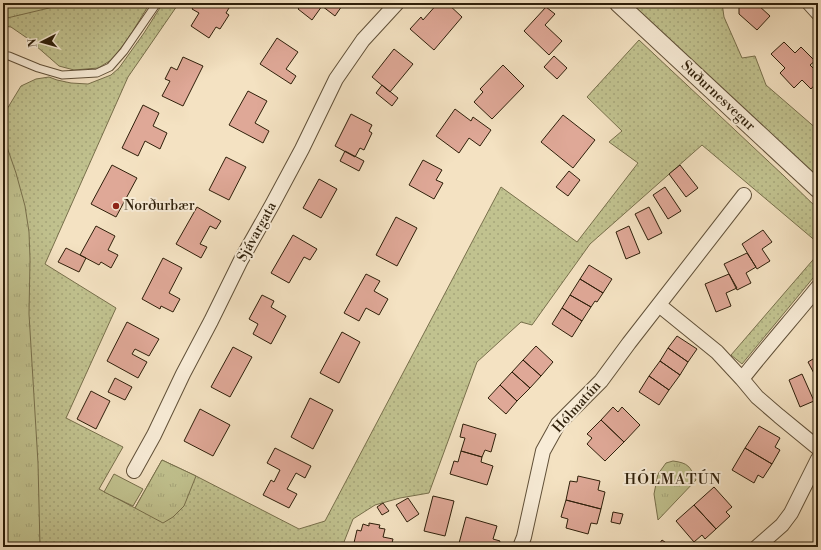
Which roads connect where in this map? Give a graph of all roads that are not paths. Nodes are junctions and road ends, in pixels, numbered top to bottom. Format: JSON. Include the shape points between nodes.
{"nodes":[{"id":1,"x":157,"y":3,"type":"edge"},
{"id":2,"x":397,"y":3,"type":"edge"},
{"id":3,"x":618,"y":3,"type":"edge"},
{"id":4,"x":809,"y":3,"type":"edge"},
{"id":5,"x":818,"y":13,"type":"edge"},
{"id":6,"x":9,"y":56,"type":"dead end"},
{"id":7,"x":818,"y":189,"type":"edge"},
{"id":8,"x":744,"y":195,"type":"dead end"},
{"id":9,"x":818,"y":287,"type":"edge"},
{"id":10,"x":659,"y":305,"type":"junction"},
{"id":11,"x":742,"y":379,"type":"junction"},
{"id":12,"x":818,"y":448,"type":"edge"},
{"id":13,"x":818,"y":460,"type":"edge"},
{"id":14,"x":134,"y":471,"type":"dead end"},
{"id":15,"x":520,"y":547,"type":"edge"},
{"id":16,"x":757,"y":547,"type":"edge"}],
"edges":[{"from":1,"to":6,"type":"lane","via":[[124,52],[110,67],[97,73],[62,75]]},
{"from":2,"to":14,"type":"street","name":"Sjávargata","via":[[363,40],[336,79]]},
{"from":3,"to":7,"type":"street","name":"Suðurnesvegur"},
{"from":4,"to":5,"type":"street"},
{"from":8,"to":10,"type":"street","name":"Hólmatún"},
{"from":9,"to":11,"type":"street"},
{"from":10,"to":11,"type":"street","via":[[717,352]]},
{"from":10,"to":15,"type":"street","name":"Hólmatún","via":[[601,381],[558,424],[543,451]]},
{"from":11,"to":12,"type":"street","via":[[757,397]]},
{"from":13,"to":16,"type":"street","via":[[792,513]]}]}
